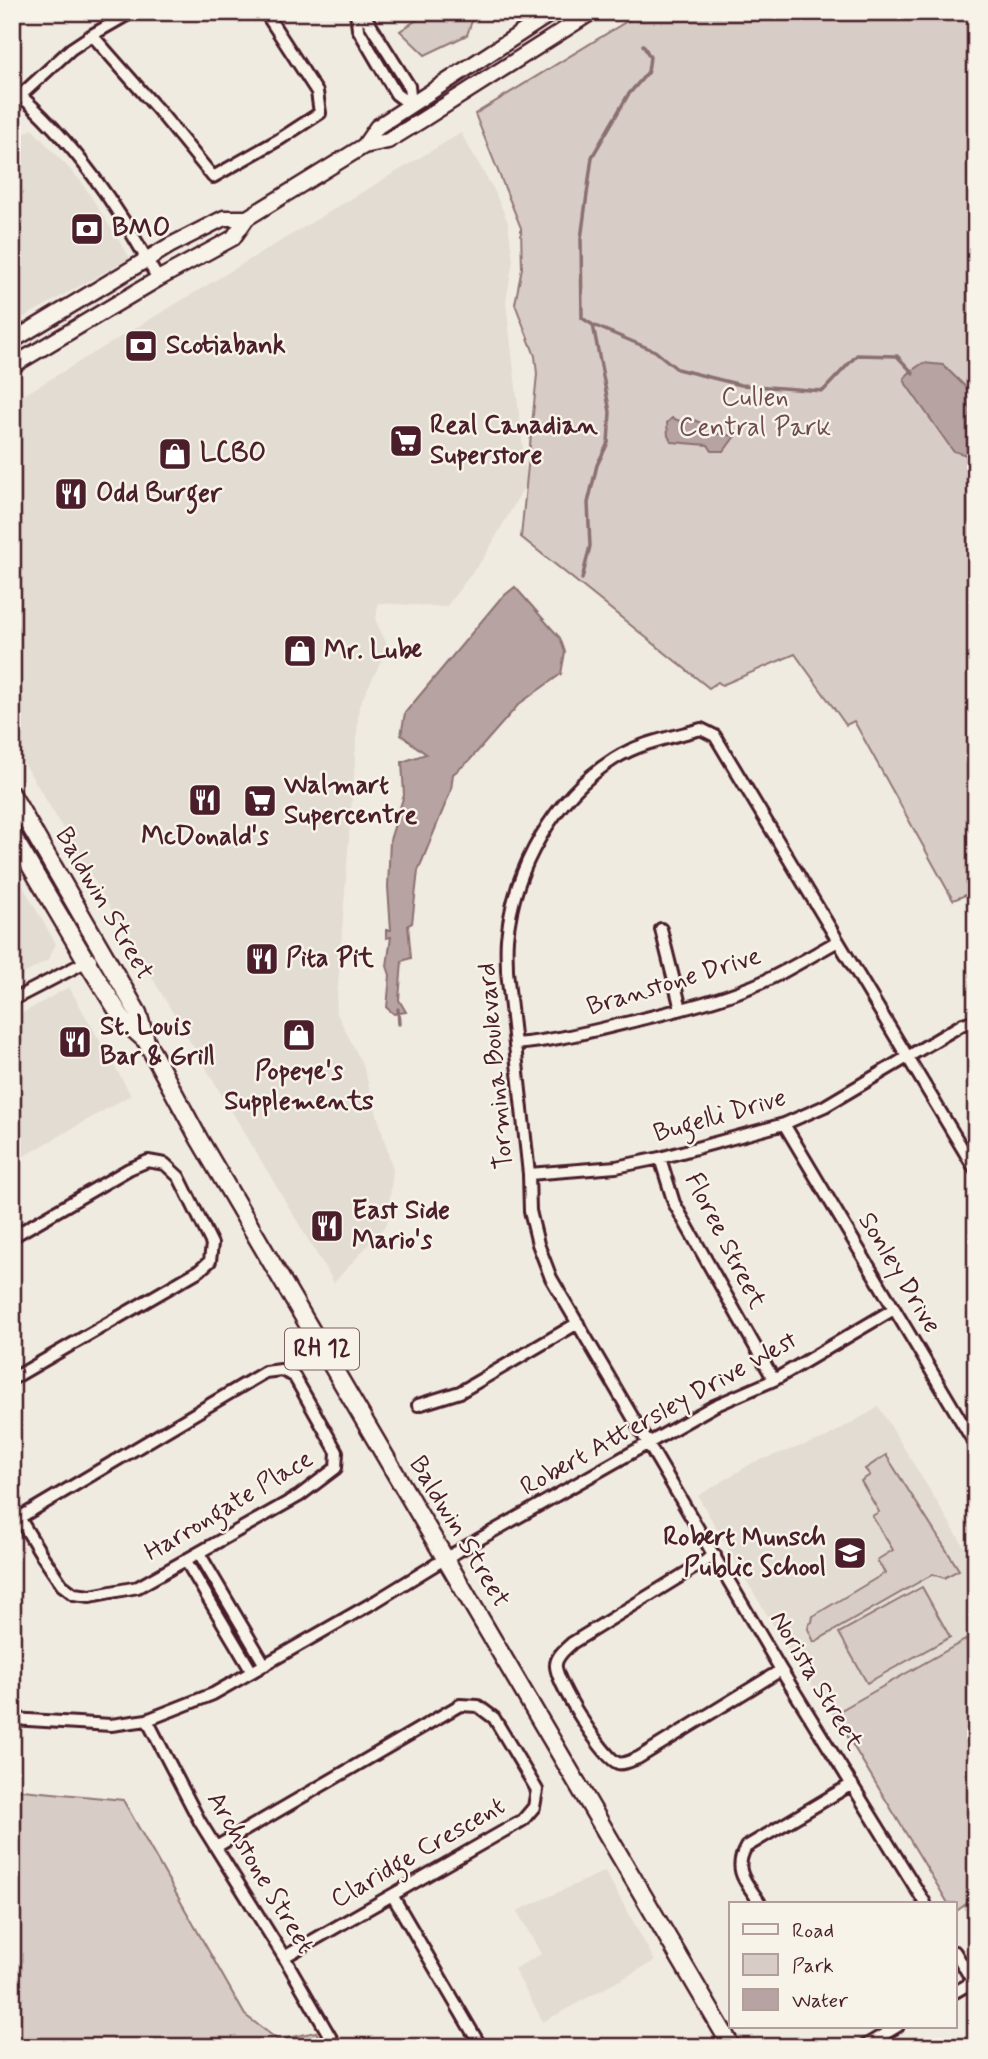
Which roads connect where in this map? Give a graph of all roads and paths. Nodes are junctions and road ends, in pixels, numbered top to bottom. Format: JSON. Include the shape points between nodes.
{"nodes":[{"id":1,"x":132,"y":12,"type":"edge"},
{"id":2,"x":264,"y":12,"type":"edge"},
{"id":3,"x":356,"y":12,"type":"edge"},
{"id":4,"x":553,"y":12,"type":"edge"},
{"id":5,"x":592,"y":12,"type":"edge"},
{"id":6,"x":92,"y":35,"type":"junction"},
{"id":7,"x":16,"y":91,"type":"edge"},
{"id":8,"x":411,"y":105,"type":"junction"},
{"id":9,"x":364,"y":146,"type":"junction"},
{"id":10,"x":247,"y":218,"type":"junction"},
{"id":11,"x":147,"y":260,"type":"junction"},
{"id":12,"x":158,"y":279,"type":"junction"},
{"id":13,"x":12,"y":341,"type":"edge"},
{"id":14,"x":12,"y":366,"type":"edge"},
{"id":15,"x":12,"y":795,"type":"edge"},
{"id":16,"x":12,"y":835,"type":"edge"},
{"id":17,"x":661,"y":929,"type":"dead end"},
{"id":18,"x":838,"y":941,"type":"junction"},
{"id":19,"x":103,"y":953,"type":"junction"},
{"id":20,"x":87,"y":962,"type":"junction"},
{"id":21,"x":12,"y":1000,"type":"edge"},
{"id":22,"x":681,"y":1009,"type":"junction"},
{"id":23,"x":976,"y":1020,"type":"edge"},
{"id":24,"x":146,"y":1041,"type":"junction"},
{"id":25,"x":515,"y":1044,"type":"junction"},
{"id":26,"x":908,"y":1057,"type":"junction"},
{"id":27,"x":784,"y":1124,"type":"junction"},
{"id":28,"x":660,"y":1158,"type":"junction"},
{"id":29,"x":976,"y":1171,"type":"edge"},
{"id":30,"x":529,"y":1174,"type":"junction"},
{"id":31,"x":12,"y":1237,"type":"edge"},
{"id":32,"x":894,"y":1309,"type":"junction"},
{"id":33,"x":578,"y":1323,"type":"junction"},
{"id":34,"x":12,"y":1379,"type":"edge"},
{"id":35,"x":774,"y":1380,"type":"junction"},
{"id":36,"x":418,"y":1405,"type":"dead end"},
{"id":37,"x":650,"y":1443,"type":"junction"},
{"id":38,"x":976,"y":1446,"type":"edge"},
{"id":39,"x":12,"y":1506,"type":"edge"},
{"id":40,"x":19,"y":1518,"type":"junction"},
{"id":41,"x":200,"y":1553,"type":"junction"},
{"id":42,"x":715,"y":1555,"type":"junction"},
{"id":43,"x":446,"y":1558,"type":"junction"},
{"id":44,"x":186,"y":1561,"type":"junction"},
{"id":45,"x":265,"y":1665,"type":"junction"},
{"id":46,"x":782,"y":1670,"type":"junction"},
{"id":47,"x":253,"y":1672,"type":"junction"},
{"id":48,"x":12,"y":1719,"type":"edge"},
{"id":49,"x":147,"y":1720,"type":"junction"},
{"id":50,"x":852,"y":1784,"type":"junction"},
{"id":51,"x":216,"y":1847,"type":"junction"},
{"id":52,"x":392,"y":1895,"type":"junction"},
{"id":53,"x":759,"y":1902,"type":"edge"},
{"id":54,"x":924,"y":1902,"type":"edge"},
{"id":55,"x":956,"y":1954,"type":"edge"},
{"id":56,"x":284,"y":1957,"type":"junction"},
{"id":57,"x":974,"y":1981,"type":"edge"},
{"id":58,"x":956,"y":1992,"type":"edge"},
{"id":59,"x":895,"y":2028,"type":"edge"},
{"id":60,"x":337,"y":2047,"type":"edge"},
{"id":61,"x":481,"y":2047,"type":"edge"},
{"id":62,"x":732,"y":2047,"type":"edge"},
{"id":63,"x":863,"y":2047,"type":"edge"}],
"edges":[{"from":1,"to":6,"type":"street"},
{"from":2,"to":6,"type":"street","via":[[317,92],[320,113],[213,177]]},
{"from":3,"to":8,"type":"street","via":[[358,29],[396,94]]},
{"from":4,"to":8,"type":"main road"},
{"from":5,"to":9,"type":"main road","via":[[388,141]]},
{"from":6,"to":7,"type":"street"},
{"from":7,"to":11,"type":"street","via":[[51,124],[101,185]]},
{"from":8,"to":9,"type":"main road","via":[[377,127]]},
{"from":9,"to":10,"type":"main road"},
{"from":10,"to":11,"type":"main road","via":[[224,218]]},
{"from":10,"to":12,"type":"main road","via":[[233,238]]},
{"from":11,"to":12,"type":"street"},
{"from":11,"to":13,"type":"main road"},
{"from":12,"to":14,"type":"main road"},
{"from":15,"to":19,"type":"main road","name":"Baldwin Street","number":"RH 12"},
{"from":16,"to":20,"type":"main road","name":"Baldwin Street","number":"RH 12"},
{"from":17,"to":22,"type":"street"},
{"from":18,"to":22,"type":"street","name":"Branstone Drive","via":[[748,989]]},
{"from":18,"to":25,"type":"street","name":"Tormina Boulevard","via":[[715,736],[701,729],[640,746],[590,776],[568,799],[520,879],[507,939]]},
{"from":18,"to":26,"type":"street","name":"Tormina Boulevard"},
{"from":19,"to":20,"type":"street"},
{"from":19,"to":24,"type":"main road","name":"Baldwin Street","number":"RH 12","via":[[138,1013]]},
{"from":20,"to":21,"type":"street"},
{"from":20,"to":24,"type":"main road","name":"Baldwin Street","number":"RH 12","via":[[124,1021]]},
{"from":22,"to":25,"type":"street","name":"Branstone Drive","via":[[554,1040]]},
{"from":23,"to":26,"type":"street","name":"Bugelli Drive"},
{"from":24,"to":43,"type":"main road","name":"Baldwin Street","number":"RH 12"},
{"from":25,"to":30,"type":"street","name":"Tormina Boulevard"},
{"from":26,"to":27,"type":"street","name":"Bugelli Drive","via":[[825,1106]]},
{"from":26,"to":29,"type":"street","name":"Tormina Boulevard"},
{"from":27,"to":28,"type":"street","name":"Bugelli Drive"},
{"from":27,"to":32,"type":"street","name":"Sonley Drive"},
{"from":28,"to":30,"type":"street","name":"Bugelli Drive","via":[[616,1167]]},
{"from":28,"to":35,"type":"street","name":"Floree Street","via":[[674,1203]]},
{"from":30,"to":33,"type":"street","name":"Tormina Boulevard","via":[[530,1212],[538,1244],[551,1278]]},
{"from":31,"to":34,"type":"street","via":[[148,1161],[165,1164],[179,1177],[212,1244],[209,1261],[200,1270]]},
{"from":32,"to":35,"type":"street","name":"Robert Attersley Drive West"},
{"from":32,"to":38,"type":"street","name":"Sonley Drive"},
{"from":33,"to":36,"type":"street","via":[[460,1391]]},
{"from":33,"to":37,"type":"street","name":"Tormina Boulevard"},
{"from":35,"to":37,"type":"street","name":"Robert Attersley Drive West","via":[[714,1406]]},
{"from":37,"to":42,"type":"street","name":"Norista Street"},
{"from":37,"to":43,"type":"street","name":"Robert Attersley Drive West"},
{"from":39,"to":40,"type":"street","name":"Harrongate Place"},
{"from":40,"to":41,"type":"street","name":"Harrongate Place","via":[[265,1372],[281,1370],[294,1376],[337,1452],[336,1468],[299,1496]]},
{"from":40,"to":44,"type":"street","name":"Harrongate Place","via":[[62,1585],[74,1594],[90,1596],[138,1587]]},
{"from":41,"to":44,"type":"street","name":"Harrongate Place"},
{"from":41,"to":45,"type":"street"},
{"from":42,"to":46,"type":"street","name":"Norista Street"},
{"from":42,"to":46,"type":"street","via":[[572,1643],[555,1665],[565,1693],[606,1755],[618,1763],[628,1762]]},
{"from":43,"to":45,"type":"street","name":"Robert Attersley Drive West"},
{"from":43,"to":62,"type":"main road","name":"Baldwin Street","number":"RH 12"},
{"from":44,"to":47,"type":"street"},
{"from":45,"to":47,"type":"street","name":"Robert Attersley Drive West"},
{"from":46,"to":50,"type":"street","name":"Norista Street"},
{"from":47,"to":49,"type":"street","name":"Robert Attersley Drive West","via":[[213,1694]]},
{"from":48,"to":49,"type":"street","name":"Robert Attersley Drive West","via":[[111,1725]]},
{"from":49,"to":51,"type":"street","name":"Archstone Street"},
{"from":50,"to":53,"type":"street","via":[[747,1847],[739,1859],[741,1873]]},
{"from":50,"to":54,"type":"street","name":"Norista Street"},
{"from":51,"to":52,"type":"street","name":"Claridge Crescent","via":[[460,1705],[478,1706],[494,1718],[537,1790],[534,1807],[523,1820]]},
{"from":51,"to":56,"type":"street","name":"Archstone Street"},
{"from":52,"to":56,"type":"street","name":"Claridge Crescent"},
{"from":52,"to":61,"type":"street"},
{"from":55,"to":57,"type":"street"},
{"from":56,"to":60,"type":"street","name":"Archstone Street"},
{"from":57,"to":58,"type":"street"},
{"from":59,"to":63,"type":"street"}]}
